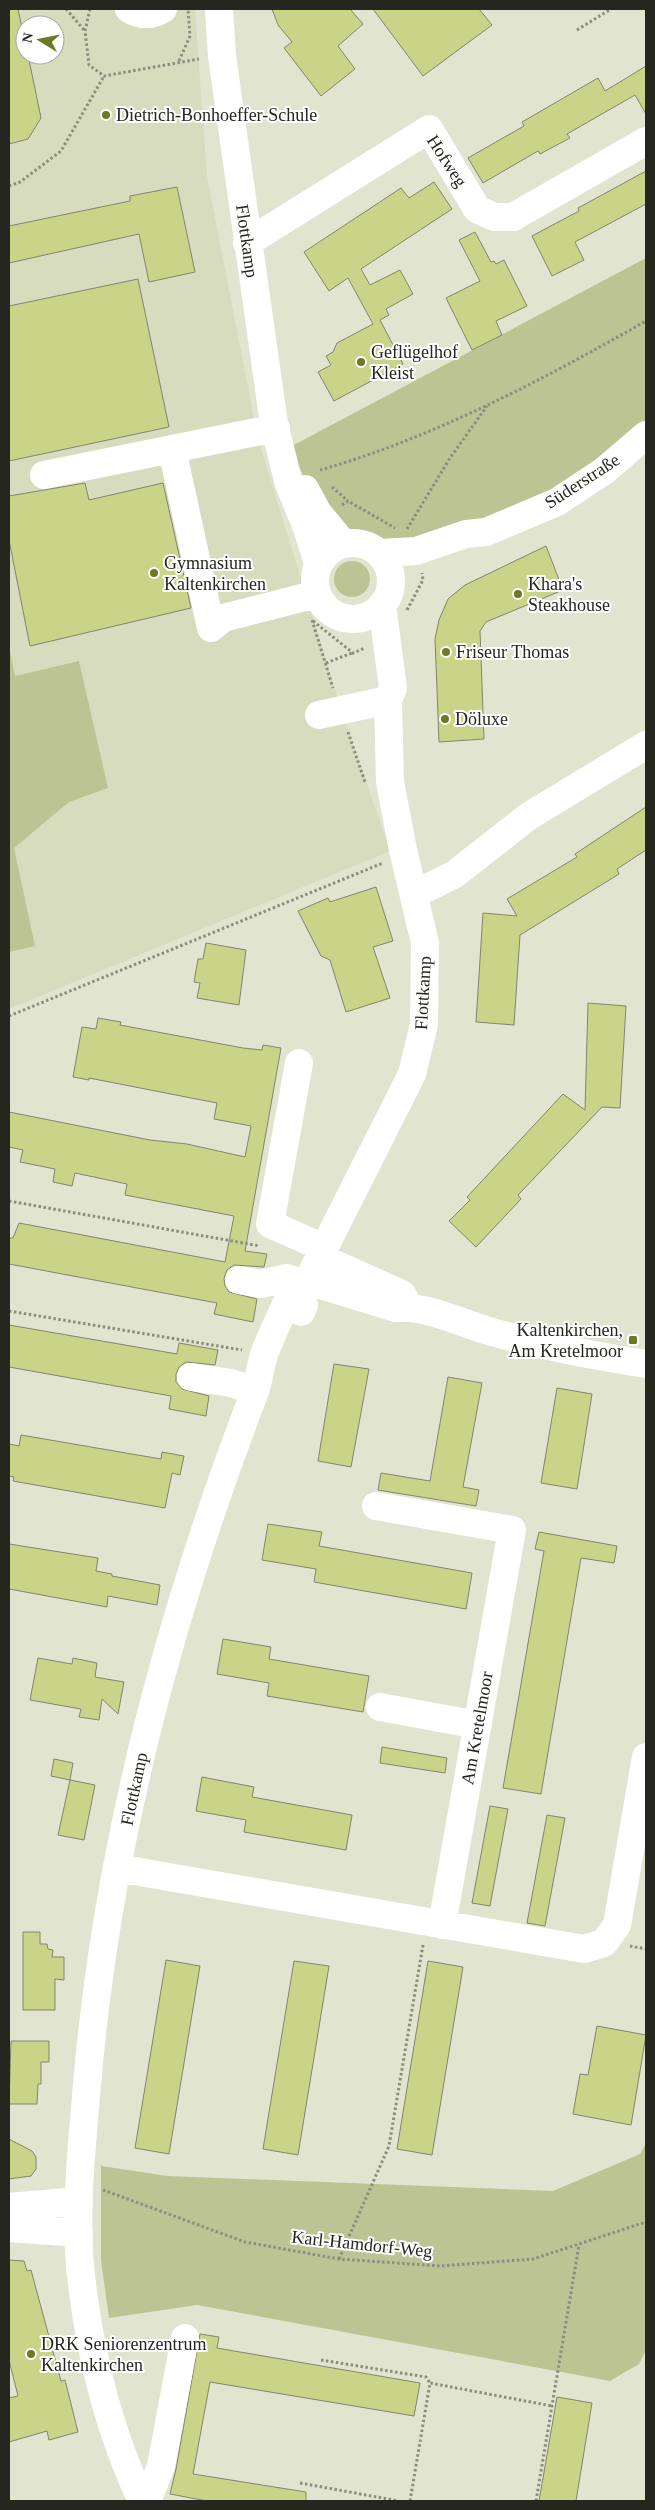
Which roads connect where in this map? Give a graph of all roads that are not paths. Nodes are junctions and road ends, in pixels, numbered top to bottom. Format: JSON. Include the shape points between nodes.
{"nodes":[{"id":1,"x":129,"y":9,"type":"edge"},
{"id":2,"x":163,"y":9,"type":"edge"},
{"id":3,"x":219,"y":9,"type":"edge"},
{"id":4,"x":646,"y":141,"type":"edge"},
{"id":5,"x":247,"y":243,"type":"junction"},
{"id":6,"x":276,"y":428,"type":"junction"},
{"id":7,"x":646,"y":435,"type":"edge"},
{"id":8,"x":172,"y":449,"type":"junction"},
{"id":9,"x":285,"y":472,"type":"junction"},
{"id":10,"x":44,"y":475,"type":"dead end"},
{"id":11,"x":343,"y":543,"type":"junction"},
{"id":12,"x":318,"y":563,"type":"junction"},
{"id":13,"x":385,"y":565,"type":"junction"},
{"id":14,"x":316,"y":594,"type":"junction"},
{"id":15,"x":382,"y":605,"type":"junction"},
{"id":16,"x":357,"y":619,"type":"junction"},
{"id":17,"x":388,"y":700,"type":"junction"},
{"id":18,"x":319,"y":715,"type":"dead end"},
{"id":19,"x":646,"y":745,"type":"edge"},
{"id":20,"x":415,"y":894,"type":"junction"},
{"id":21,"x":300,"y":1063,"type":"dead end"},
{"id":22,"x":312,"y":1273,"type":"junction"},
{"id":23,"x":239,"y":1280,"type":"dead end"},
{"id":24,"x":646,"y":1364,"type":"edge"},
{"id":25,"x":190,"y":1377,"type":"dead end"},
{"id":26,"x":255,"y":1391,"type":"junction"},
{"id":27,"x":376,"y":1506,"type":"dead end"},
{"id":28,"x":380,"y":1707,"type":"dead end"},
{"id":29,"x":478,"y":1725,"type":"junction"},
{"id":30,"x":646,"y":1757,"type":"edge"},
{"id":31,"x":117,"y":1868,"type":"junction"},
{"id":32,"x":434,"y":1924,"type":"junction"},
{"id":33,"x":79,"y":2191,"type":"junction"},
{"id":34,"x":9,"y":2207,"type":"edge"},
{"id":35,"x":9,"y":2228,"type":"edge"},
{"id":36,"x":79,"y":2233,"type":"junction"},
{"id":37,"x":185,"y":2338,"type":"dead end"},
{"id":38,"x":142,"y":2501,"type":"edge"},
{"id":39,"x":146,"y":2501,"type":"edge"}],
"edges":[{"from":1,"to":2,"type":"street","via":[[150,15]]},
{"from":3,"to":5,"type":"street","name":"Flottkamp","via":[[222,56]]},
{"from":4,"to":5,"type":"street","name":"Hofweg","via":[[513,217],[494,217],[477,209],[429,129]]},
{"from":5,"to":6,"type":"street","name":"Flottkamp"},
{"from":6,"to":8,"type":"street"},
{"from":6,"to":9,"type":"street","name":"Flottkamp"},
{"from":7,"to":13,"type":"street","name":"Süderstraße","via":[[604,470],[557,502],[486,532],[466,534],[416,550]]},
{"from":8,"to":10,"type":"street"},
{"from":8,"to":14,"type":"street","via":[[211,628],[223,618]]},
{"from":9,"to":11,"type":"street","via":[[302,485],[318,513]]},
{"from":9,"to":12,"type":"street","name":"Flottkamp"},
{"from":11,"to":12,"type":"street","via":[[329,550]]},
{"from":11,"to":13,"type":"street","via":[[363,543]]},
{"from":12,"to":14,"type":"street","name":"Flottkamp"},
{"from":13,"to":15,"type":"street","name":"Flottkamp","via":[[390,592]]},
{"from":14,"to":16,"type":"street","via":[[333,614]]},
{"from":15,"to":16,"type":"street","via":[[375,612]]},
{"from":15,"to":17,"type":"street","name":"Flottkamp","via":[[393,688]]},
{"from":16,"to":17,"type":"street","name":"Flottkamp"},
{"from":17,"to":18,"type":"street"},
{"from":17,"to":20,"type":"street","name":"Flottkamp","via":[[390,782]]},
{"from":19,"to":20,"type":"street","via":[[529,816],[455,874]]},
{"from":20,"to":22,"type":"street","name":"Flottkamp","via":[[426,943],[424,1024],[412,1074]]},
{"from":21,"to":22,"type":"street","via":[[270,1224]]},
{"from":22,"to":23,"type":"street","via":[[261,1284]]},
{"from":22,"to":24,"type":"street","via":[[396,1308],[410,1307],[564,1351]]},
{"from":22,"to":26,"type":"street","name":"Flottkamp","via":[[304,1305],[274,1367]]},
{"from":22,"to":26,"type":"street","name":"Flottkamp","via":[[290,1295],[264,1354]]},
{"from":25,"to":26,"type":"street","via":[[230,1383]]},
{"from":26,"to":31,"type":"street","name":"Flottkamp","via":[[188,1584],[150,1716]]},
{"from":27,"to":29,"type":"street","name":"Am Kretelmoor","via":[[512,1530]]},
{"from":28,"to":29,"type":"street"},
{"from":29,"to":32,"type":"street","name":"Am Kretelmoor"},
{"from":30,"to":32,"type":"street","via":[[617,1925],[604,1942],[584,1949]]},
{"from":31,"to":32,"type":"street"},
{"from":31,"to":33,"type":"street","name":"Flottkamp","via":[[92,2025]]},
{"from":33,"to":34,"type":"street"},
{"from":33,"to":36,"type":"street","name":"Flottkamp"},
{"from":35,"to":36,"type":"street"},
{"from":36,"to":38,"type":"street","name":"Flottkamp","via":[[85,2306],[100,2376],[116,2438]]},
{"from":37,"to":39,"type":"street","via":[[161,2466]]}]}
